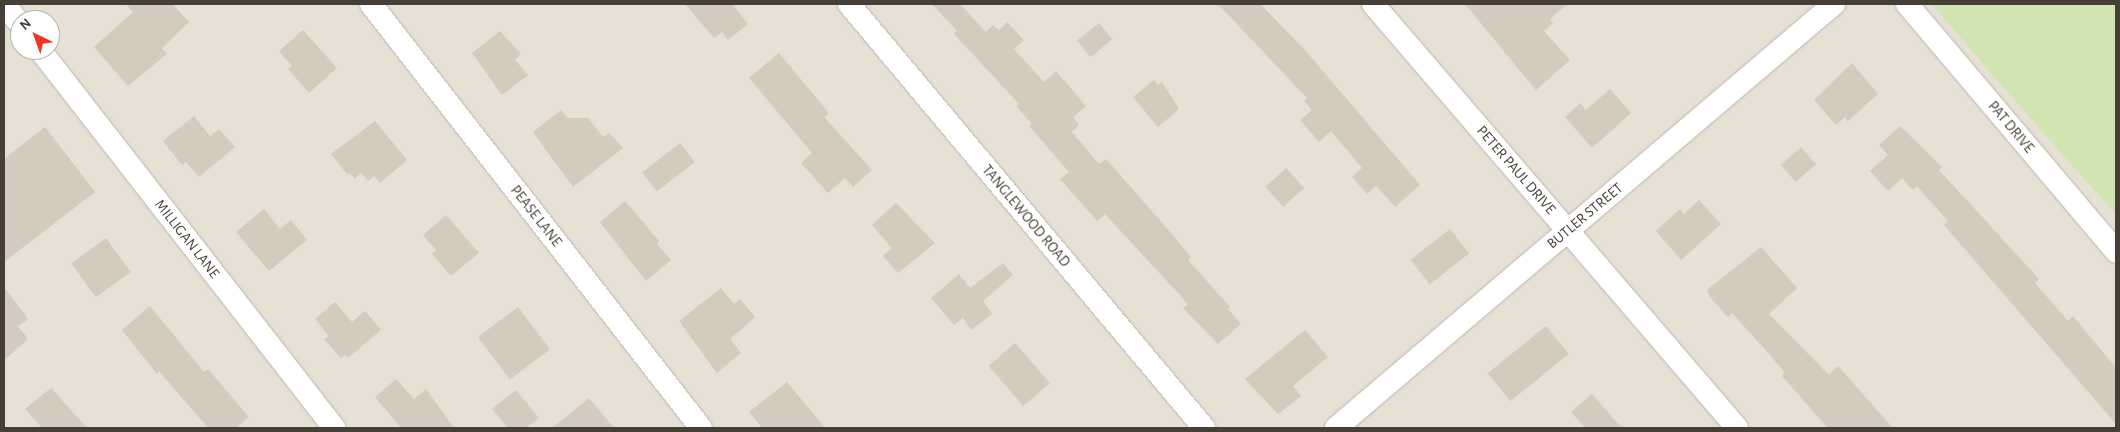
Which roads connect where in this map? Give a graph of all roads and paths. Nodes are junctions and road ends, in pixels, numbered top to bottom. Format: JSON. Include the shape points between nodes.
{"nodes":[{"id":1,"x":371,"y":4,"type":"edge"},
{"id":2,"x":849,"y":4,"type":"edge"},
{"id":3,"x":1373,"y":4,"type":"edge"},
{"id":4,"x":1834,"y":4,"type":"edge"},
{"id":5,"x":1907,"y":4,"type":"edge"},
{"id":6,"x":48,"y":60,"type":"edge"},
{"id":7,"x":1568,"y":230,"type":"junction"},
{"id":8,"x":2116,"y":250,"type":"edge"},
{"id":9,"x":334,"y":428,"type":"edge"},
{"id":10,"x":701,"y":428,"type":"edge"},
{"id":11,"x":1204,"y":428,"type":"edge"},
{"id":12,"x":1336,"y":428,"type":"edge"},
{"id":13,"x":1737,"y":428,"type":"edge"}],
"edges":[{"from":1,"to":10,"type":"street","name":"PEASE LANE"},
{"from":2,"to":11,"type":"street","name":"TANGLEWOOD ROAD"},
{"from":3,"to":7,"type":"street","name":"PETER PAUL DRIVE"},
{"from":4,"to":7,"type":"street","name":"BUTLER STREET"},
{"from":5,"to":8,"type":"street","name":"PAT DRIVE"},
{"from":6,"to":9,"type":"street","name":"MILLIGAN LANE"},
{"from":7,"to":12,"type":"street","name":"BUTLER STREET"},
{"from":7,"to":13,"type":"street","name":"PETER PAUL DRIVE"}]}
